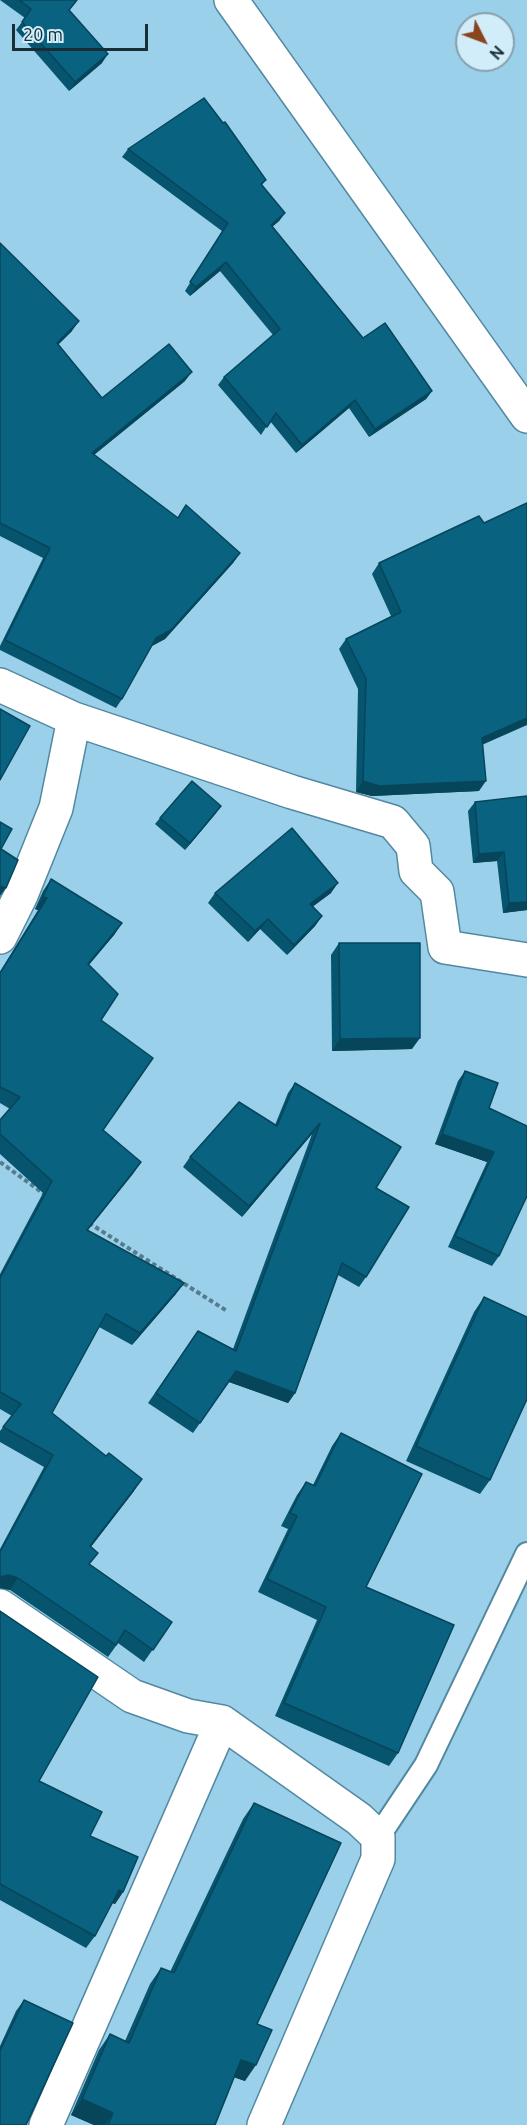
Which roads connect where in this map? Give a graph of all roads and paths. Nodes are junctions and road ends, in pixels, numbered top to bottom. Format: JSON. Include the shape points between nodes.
{"nodes":[{"id":1,"x":231,"y":0,"type":"edge"},
{"id":2,"x":527,"y":416,"type":"edge"},
{"id":3,"x":0,"y":686,"type":"edge"},
{"id":4,"x":75,"y":719,"type":"junction"},
{"id":5,"x":0,"y":937,"type":"edge"},
{"id":6,"x":527,"y":960,"type":"edge"},
{"id":7,"x":0,"y":1162,"type":"edge"},
{"id":8,"x":50,"y":1198,"type":"edge"},
{"id":9,"x":80,"y":1217,"type":"edge"},
{"id":10,"x":227,"y":1311,"type":"dead end"},
{"id":11,"x":527,"y":1554,"type":"edge"},
{"id":12,"x":0,"y":1606,"type":"edge"},
{"id":13,"x":222,"y":1722,"type":"junction"},
{"id":14,"x":378,"y":1837,"type":"junction"},
{"id":15,"x":46,"y":2125,"type":"edge"},
{"id":16,"x":264,"y":2125,"type":"edge"}],
"edges":[{"from":1,"to":2,"type":"street"},
{"from":3,"to":4,"type":"street"},
{"from":4,"to":5,"type":"street","via":[[56,808]]},
{"from":4,"to":6,"type":"street","via":[[393,822],[413,846],[416,871],[436,892],[445,947]]},
{"from":7,"to":8,"type":"path"},
{"from":9,"to":10,"type":"path"},
{"from":11,"to":14,"type":"lane","via":[[426,1765]]},
{"from":12,"to":13,"type":"street","via":[[132,1696],[188,1716]]},
{"from":13,"to":14,"type":"street"},
{"from":13,"to":15,"type":"street"},
{"from":14,"to":16,"type":"street","via":[[378,1859]]}]}
